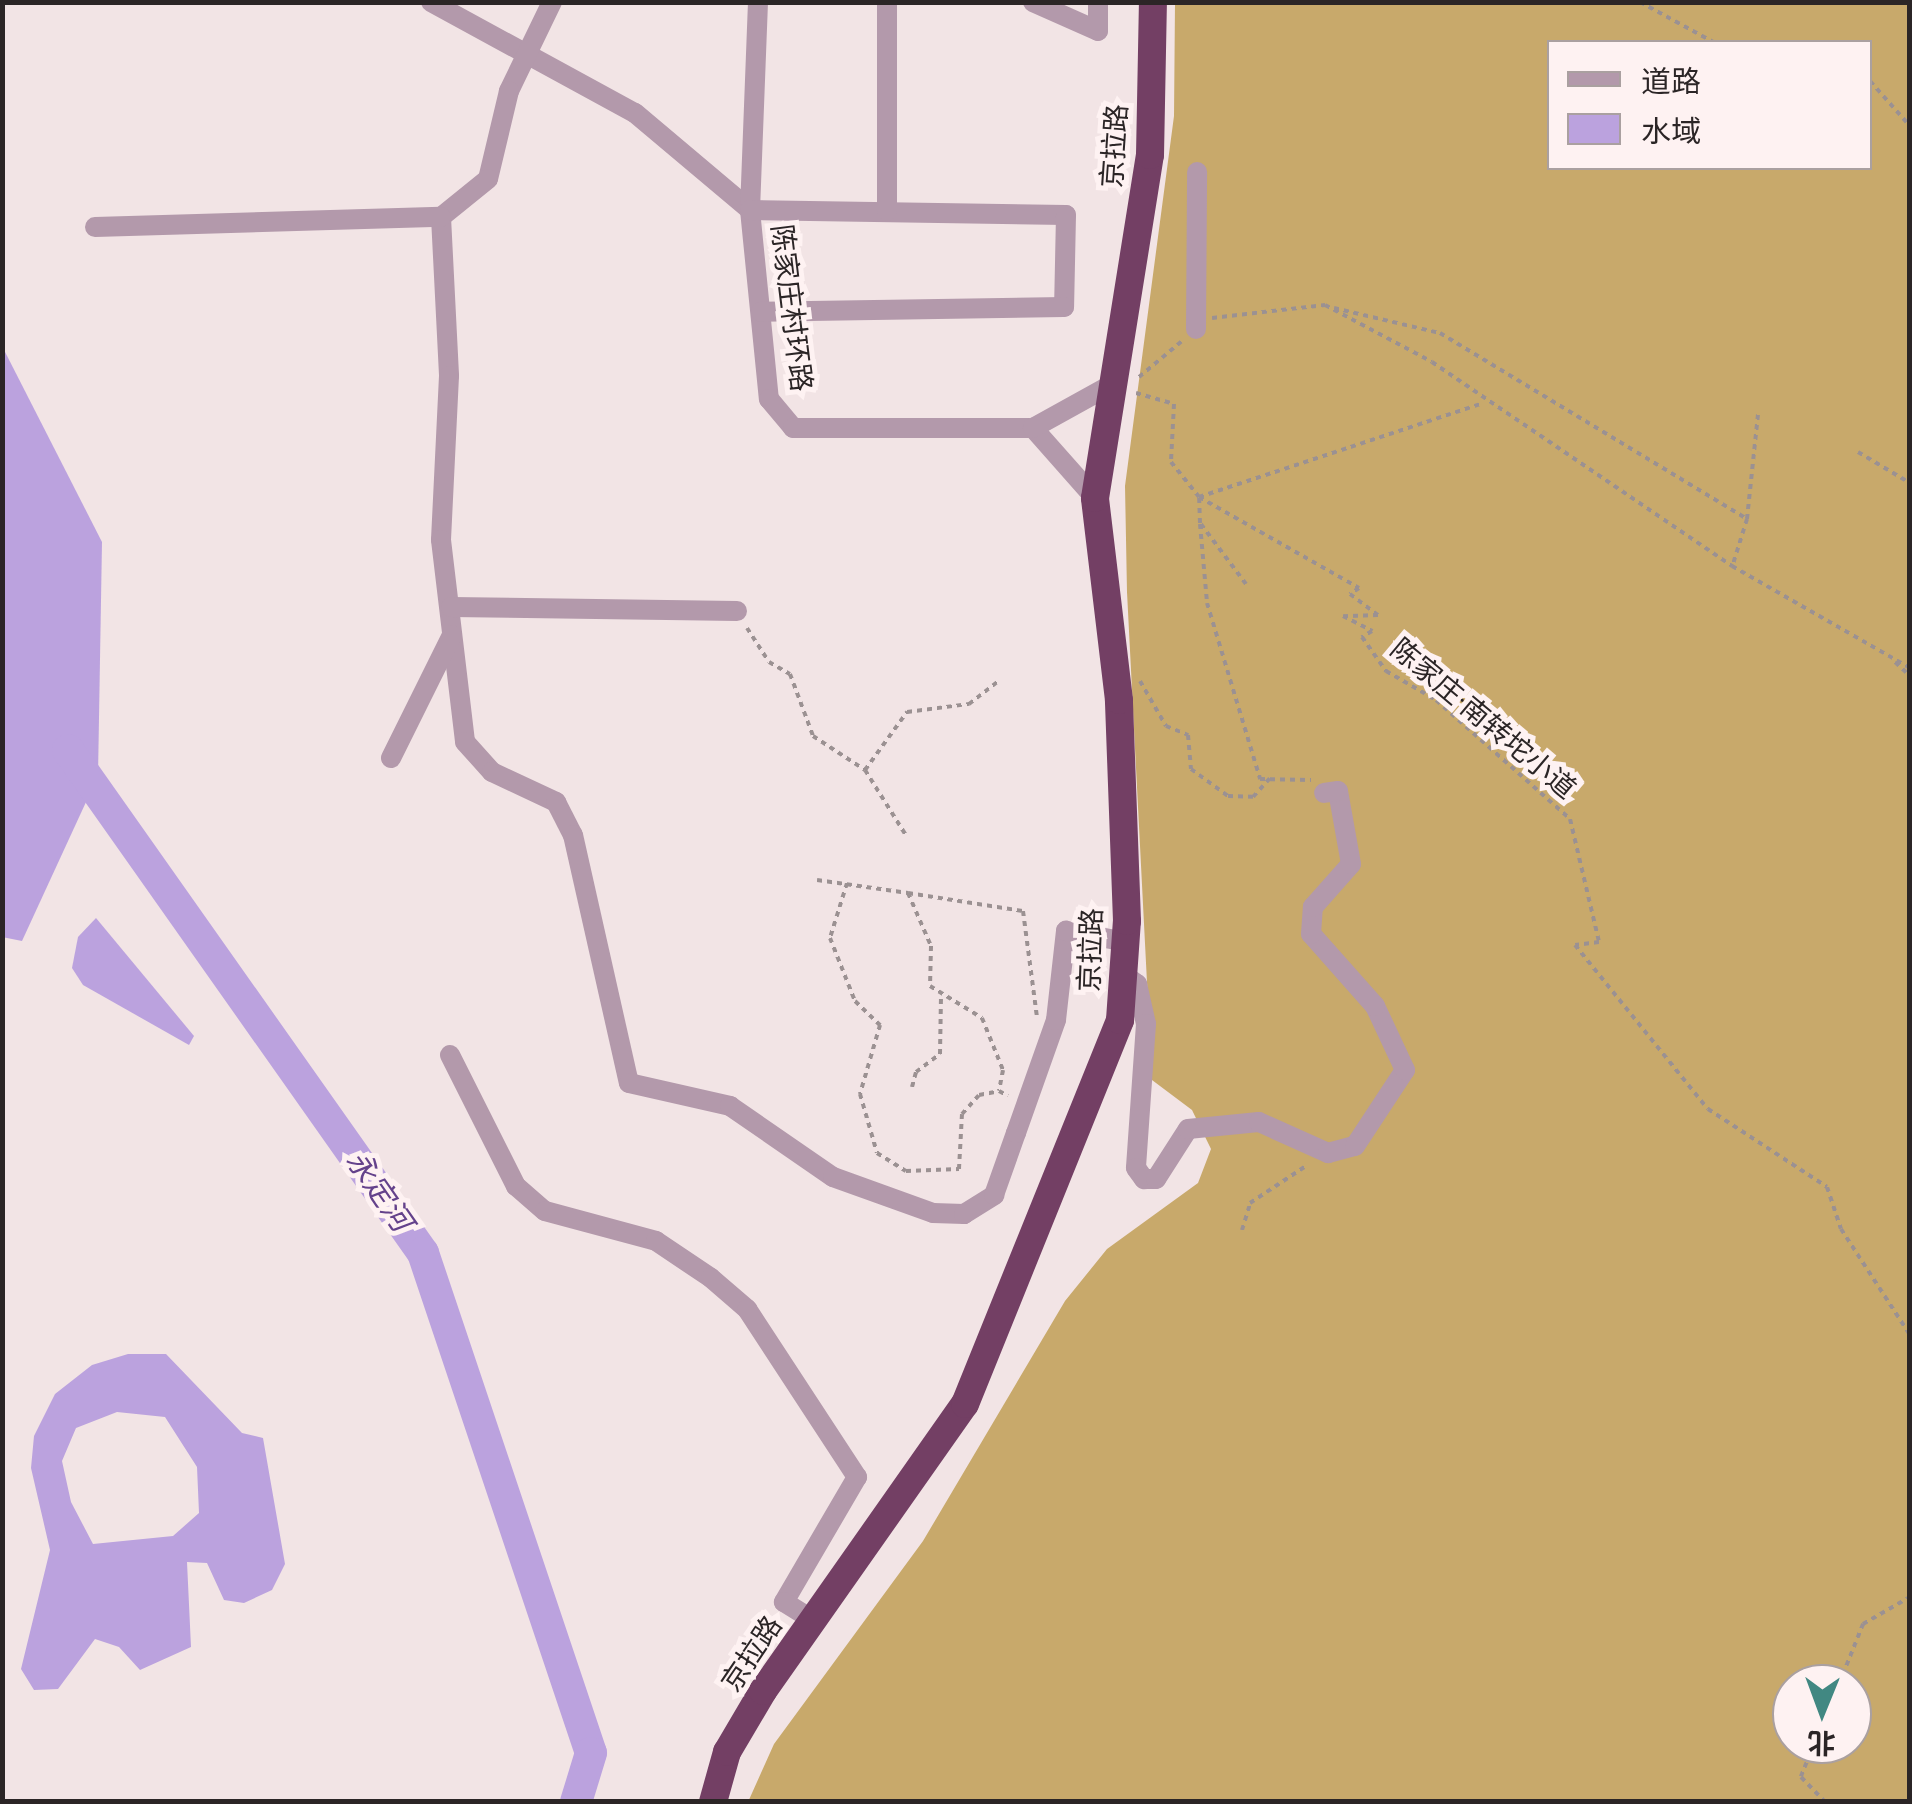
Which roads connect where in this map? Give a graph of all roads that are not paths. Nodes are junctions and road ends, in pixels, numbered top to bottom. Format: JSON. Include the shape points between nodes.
{"nodes":[{"id":1,"x":431,"y":2,"type":"edge"},
{"id":2,"x":552,"y":2,"type":"edge"},
{"id":3,"x":758,"y":2,"type":"edge"},
{"id":4,"x":887,"y":2,"type":"edge"},
{"id":5,"x":1034,"y":2,"type":"edge"},
{"id":6,"x":1098,"y":2,"type":"edge"},
{"id":7,"x":1153,"y":2,"type":"edge"},
{"id":8,"x":525,"y":56,"type":"junction"},
{"id":9,"x":1197,"y":172,"type":"dead end"},
{"id":10,"x":750,"y":210,"type":"junction"},
{"id":11,"x":887,"y":211,"type":"junction"},
{"id":12,"x":441,"y":217,"type":"junction"},
{"id":13,"x":96,"y":227,"type":"dead end"},
{"id":14,"x":761,"y":312,"type":"junction"},
{"id":15,"x":1196,"y":329,"type":"road end"},
{"id":16,"x":1114,"y":390,"type":"junction"},
{"id":17,"x":1033,"y":428,"type":"junction"},
{"id":18,"x":1095,"y":498,"type":"junction"},
{"id":19,"x":451,"y":608,"type":"junction"},
{"id":20,"x":737,"y":611,"type":"road end"},
{"id":21,"x":453,"y":633,"type":"junction"},
{"id":22,"x":390,"y":758,"type":"dead end"},
{"id":23,"x":1324,"y":793,"type":"road end"},
{"id":24,"x":1127,"y":942,"type":"junction"},
{"id":25,"x":1126,"y":976,"type":"junction"},
{"id":26,"x":450,"y":1055,"type":"dead end"},
{"id":27,"x":814,"y":1621,"type":"junction"},
{"id":28,"x":713,"y":1802,"type":"edge"}],
"edges":[{"from":1,"to":8,"type":"street","name":"陈家庄村环路"},
{"from":2,"to":8,"type":"street"},
{"from":3,"to":10,"type":"street"},
{"from":4,"to":11,"type":"street"},
{"from":5,"to":6,"type":"street","via":[[1098,32]]},
{"from":7,"to":16,"type":"highway","name":"京拉路","via":[[1150,155]]},
{"from":8,"to":10,"type":"street","name":"陈家庄村环路","via":[[634,113]]},
{"from":8,"to":12,"type":"street","via":[[488,179]]},
{"from":9,"to":15,"type":"street"},
{"from":10,"to":11,"type":"street"},
{"from":10,"to":14,"type":"street","name":"陈家庄村环路"},
{"from":11,"to":14,"type":"street","via":[[1066,215],[1064,307]]},
{"from":12,"to":13,"type":"street"},
{"from":12,"to":19,"type":"street","via":[[449,376],[441,540]]},
{"from":14,"to":17,"type":"street","name":"陈家庄村环路","via":[[769,399],[793,428]]},
{"from":16,"to":17,"type":"street"},
{"from":16,"to":18,"type":"highway","name":"京拉路"},
{"from":17,"to":18,"type":"street"},
{"from":18,"to":24,"type":"highway","name":"京拉路","via":[[1119,700]]},
{"from":19,"to":20,"type":"street"},
{"from":19,"to":21,"type":"street"},
{"from":21,"to":22,"type":"street"},
{"from":21,"to":24,"type":"street","via":[[465,742],[492,772],[556,802],[574,835],[629,1083],[730,1106],[832,1177],[933,1213],[964,1214],[994,1194],[1019,1101],[1056,1020],[1066,931]]},
{"from":23,"to":25,"type":"street","via":[[1338,791],[1352,864],[1313,907],[1311,934],[1374,1006],[1404,1070],[1354,1146],[1328,1154],[1259,1122],[1188,1129],[1156,1178],[1144,1179],[1136,1168],[1146,1024],[1137,984]]},
{"from":24,"to":25,"type":"highway","name":"京拉路"},
{"from":25,"to":27,"type":"highway","name":"京拉路","via":[[1120,1020],[965,1404]]},
{"from":26,"to":27,"type":"street","via":[[516,1186],[544,1211],[656,1240],[711,1278],[747,1310],[846,1460],[856,1476],[784,1602]]},
{"from":27,"to":28,"type":"highway","name":"京拉路","via":[[727,1752]]}]}
